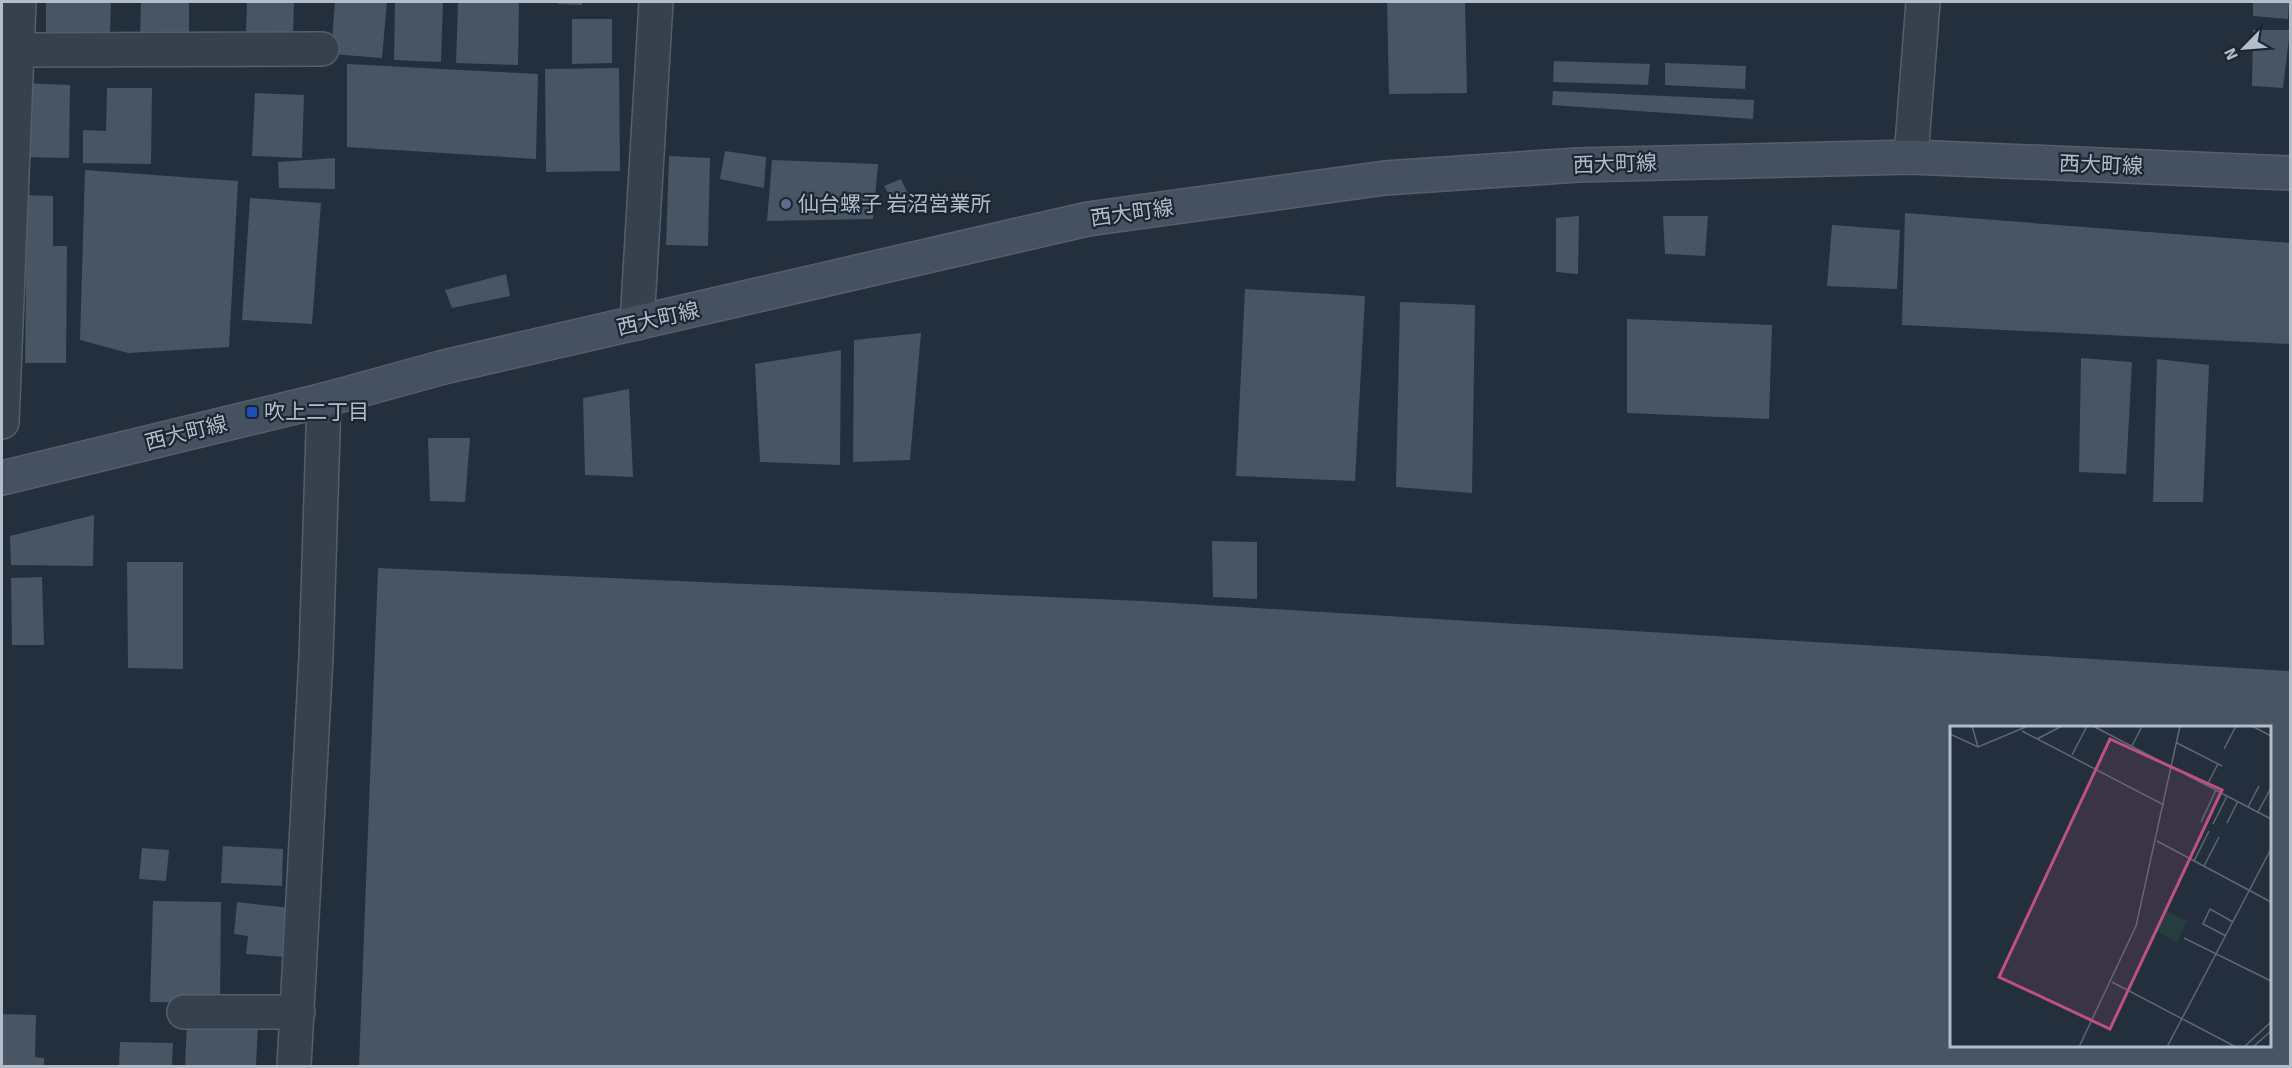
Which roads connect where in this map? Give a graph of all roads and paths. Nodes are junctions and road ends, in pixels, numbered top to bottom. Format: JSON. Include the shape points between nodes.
{"nodes":[{"id":1,"x":19,"y":2,"type":"edge"},
{"id":2,"x":656,"y":2,"type":"edge"},
{"id":3,"x":1923,"y":2,"type":"edge"},
{"id":4,"x":322,"y":49,"type":"dead end"},
{"id":5,"x":17,"y":50,"type":"junction"},
{"id":6,"x":7,"y":136,"type":"edge"},
{"id":7,"x":1911,"y":157,"type":"junction"},
{"id":8,"x":2290,"y":173,"type":"edge"},
{"id":9,"x":637,"y":324,"type":"junction"},
{"id":10,"x":324,"y":400,"type":"junction"},
{"id":11,"x":2,"y":422,"type":"edge"},
{"id":12,"x":2,"y":478,"type":"edge"},
{"id":13,"x":184,"y":1012,"type":"dead end"},
{"id":14,"x":298,"y":1012,"type":"junction"},
{"id":15,"x":294,"y":1066,"type":"edge"}],
"edges":[{"from":1,"to":5,"type":"street"},
{"from":2,"to":9,"type":"street"},
{"from":3,"to":7,"type":"street"},
{"from":4,"to":5,"type":"street"},
{"from":5,"to":6,"type":"street"},
{"from":6,"to":11,"type":"street"},
{"from":7,"to":8,"type":"street","name":"西大町線"},
{"from":7,"to":9,"type":"street","name":"西大町線","via":[[1578,165],[1385,178],[1088,219]]},
{"from":9,"to":10,"type":"street","name":"西大町線"},
{"from":10,"to":12,"type":"street","name":"西大町線"},
{"from":10,"to":14,"type":"street"},
{"from":13,"to":14,"type":"street"},
{"from":14,"to":15,"type":"street"}]}
